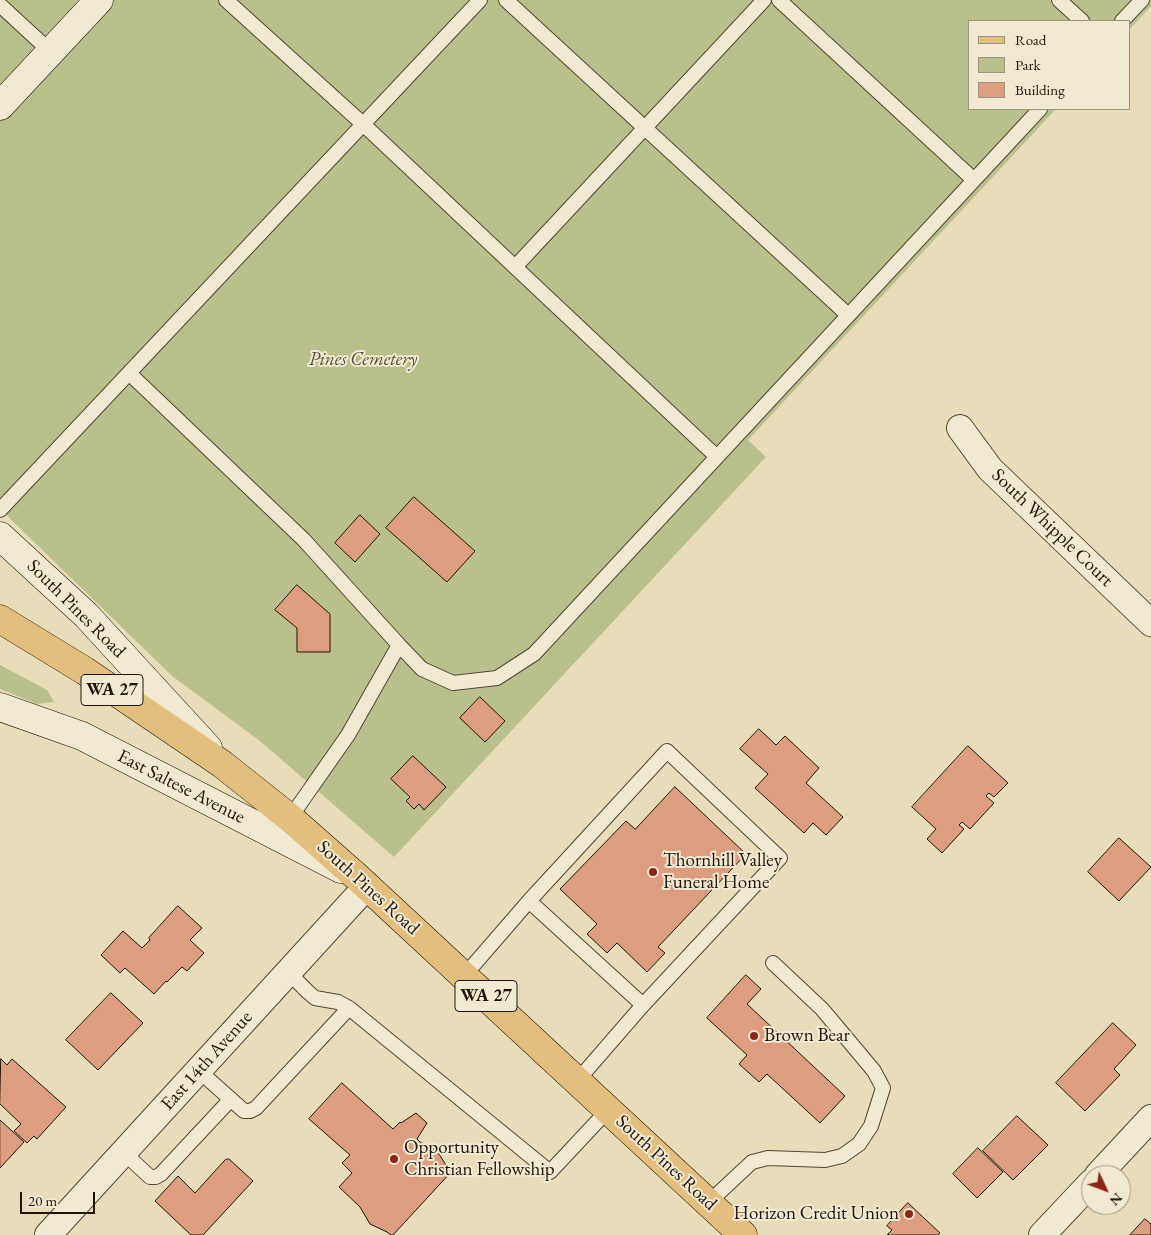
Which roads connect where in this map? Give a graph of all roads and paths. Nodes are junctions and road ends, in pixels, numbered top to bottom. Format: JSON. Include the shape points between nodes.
{"nodes":[{"id":1,"x":99,"y":0,"type":"edge"},
{"id":2,"x":226,"y":0,"type":"edge"},
{"id":3,"x":480,"y":0,"type":"edge"},
{"id":4,"x":506,"y":0,"type":"edge"},
{"id":5,"x":764,"y":0,"type":"edge"},
{"id":6,"x":779,"y":0,"type":"edge"},
{"id":7,"x":1059,"y":0,"type":"edge"},
{"id":8,"x":1142,"y":0,"type":"edge"},
{"id":9,"x":0,"y":5,"type":"edge"},
{"id":10,"x":1081,"y":20,"type":"edge"},
{"id":11,"x":1123,"y":20,"type":"edge"},
{"id":12,"x":51,"y":52,"type":"junction"},
{"id":13,"x":0,"y":106,"type":"edge"},
{"id":14,"x":1039,"y":110,"type":"edge"},
{"id":15,"x":364,"y":125,"type":"junction"},
{"id":16,"x":645,"y":127,"type":"junction"},
{"id":17,"x":974,"y":180,"type":"junction"},
{"id":18,"x":515,"y":266,"type":"junction"},
{"id":19,"x":848,"y":315,"type":"junction"},
{"id":20,"x":130,"y":374,"type":"junction"},
{"id":21,"x":960,"y":428,"type":"dead end"},
{"id":22,"x":717,"y":457,"type":"junction"},
{"id":23,"x":0,"y":510,"type":"edge"},
{"id":24,"x":0,"y":536,"type":"edge"},
{"id":25,"x":0,"y":619,"type":"edge"},
{"id":26,"x":1151,"y":623,"type":"edge"},
{"id":27,"x":399,"y":645,"type":"junction"},
{"id":28,"x":0,"y":707,"type":"edge"},
{"id":29,"x":222,"y":764,"type":"junction"},
{"id":30,"x":290,"y":818,"type":"junction"},
{"id":31,"x":362,"y":882,"type":"junction"},
{"id":32,"x":529,"y":901,"type":"junction"},
{"id":33,"x":773,"y":963,"type":"dead end"},
{"id":34,"x":288,"y":972,"type":"junction"},
{"id":35,"x":464,"y":976,"type":"junction"},
{"id":36,"x":643,"y":1005,"type":"junction"},
{"id":37,"x":349,"y":1008,"type":"junction"},
{"id":38,"x":198,"y":1070,"type":"junction"},
{"id":39,"x":577,"y":1081,"type":"junction"},
{"id":40,"x":232,"y":1099,"type":"junction"},
{"id":41,"x":608,"y":1110,"type":"junction"},
{"id":42,"x":1151,"y":1118,"type":"edge"},
{"id":43,"x":123,"y":1152,"type":"junction"},
{"id":44,"x":1107,"y":1165,"type":"edge"},
{"id":45,"x":1081,"y":1194,"type":"edge"},
{"id":46,"x":708,"y":1203,"type":"junction"},
{"id":47,"x":730,"y":1231,"type":"edge"},
{"id":48,"x":48,"y":1235,"type":"edge"},
{"id":49,"x":1042,"y":1235,"type":"edge"}],
"edges":[{"from":1,"to":12,"type":"main road"},
{"from":2,"to":15,"type":"lane"},
{"from":3,"to":15,"type":"lane"},
{"from":4,"to":16,"type":"lane"},
{"from":5,"to":16,"type":"lane"},
{"from":6,"to":17,"type":"lane"},
{"from":7,"to":10,"type":"lane"},
{"from":8,"to":11,"type":"lane"},
{"from":9,"to":12,"type":"lane"},
{"from":12,"to":13,"type":"main road"},
{"from":14,"to":17,"type":"lane"},
{"from":15,"to":18,"type":"lane"},
{"from":15,"to":20,"type":"lane"},
{"from":16,"to":18,"type":"lane"},
{"from":16,"to":19,"type":"lane"},
{"from":17,"to":19,"type":"lane"},
{"from":18,"to":22,"type":"lane"},
{"from":19,"to":22,"type":"lane"},
{"from":20,"to":23,"type":"lane"},
{"from":20,"to":27,"type":"lane","via":[[304,540]]},
{"from":21,"to":26,"type":"street","name":"South Whipple Court","via":[[990,469]]},
{"from":22,"to":27,"type":"lane","via":[[534,654],[497,678],[453,683],[422,669]]},
{"from":24,"to":29,"type":"main road","name":"South Pines Road","via":[[86,615]]},
{"from":25,"to":29,"type":"main road","number":"WA 27"},
{"from":27,"to":30,"type":"lane","via":[[348,735]]},
{"from":28,"to":31,"type":"main road","name":"East Saltese Avenue","via":[[82,736]]},
{"from":29,"to":30,"type":"main road","name":"South Pines Road","number":"WA 27"},
{"from":30,"to":31,"type":"main road","name":"South Pines Road","number":"WA 27"},
{"from":31,"to":34,"type":"street","name":"East 14th Avenue"},
{"from":31,"to":35,"type":"main road","name":"South Pines Road","number":"WA 27"},
{"from":32,"to":35,"type":"lane"},
{"from":32,"to":36,"type":"lane"},
{"from":32,"to":36,"type":"lane","via":[[667,751],[780,858]]},
{"from":33,"to":46,"type":"lane","via":[[822,1009],[874,1071],[883,1088],[871,1126],[859,1144],[842,1156],[825,1160],[768,1158],[752,1162]]},
{"from":34,"to":37,"type":"lane","via":[[315,998],[338,1002]]},
{"from":34,"to":38,"type":"street","name":"East 14th Avenue"},
{"from":35,"to":39,"type":"main road","name":"South Pines Road","number":"WA 27"},
{"from":36,"to":39,"type":"lane"},
{"from":37,"to":40,"type":"lane","via":[[256,1108],[244,1111]]},
{"from":37,"to":41,"type":"lane","via":[[550,1172]]},
{"from":38,"to":40,"type":"lane"},
{"from":38,"to":43,"type":"street","name":"East 14th Avenue"},
{"from":39,"to":41,"type":"main road","name":"South Pines Road","number":"WA 27"},
{"from":40,"to":43,"type":"lane","via":[[156,1177],[150,1177]]},
{"from":41,"to":46,"type":"main road","name":"South Pines Road","number":"WA 27"},
{"from":42,"to":44,"type":"street"},
{"from":43,"to":48,"type":"street","name":"East 14th Avenue"},
{"from":45,"to":49,"type":"street"},
{"from":46,"to":47,"type":"main road","name":"South Pines Road","number":"WA 27"}]}
